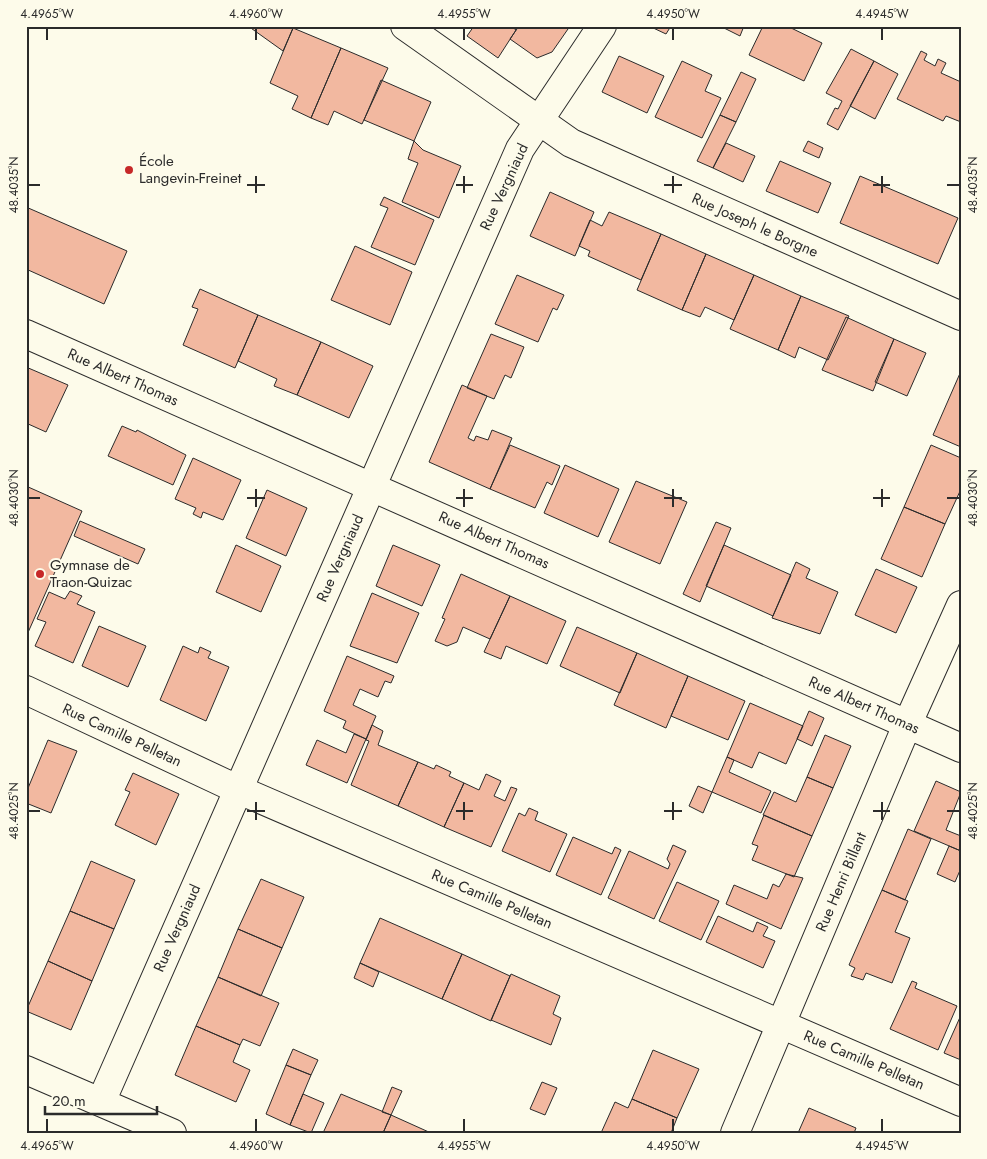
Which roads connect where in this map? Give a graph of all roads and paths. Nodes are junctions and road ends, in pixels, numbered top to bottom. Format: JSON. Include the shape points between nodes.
{"nodes":[{"id":1,"x":405,"y":26,"type":"edge"},
{"id":2,"x":602,"y":26,"type":"edge"},
{"id":3,"x":538,"y":121,"type":"junction"},
{"id":4,"x":961,"y":316,"type":"edge"},
{"id":5,"x":26,"y":334,"type":"edge"},
{"id":6,"x":372,"y":486,"type":"junction"},
{"id":7,"x":961,"y":605,"type":"edge"},
{"id":8,"x":26,"y":690,"type":"edge"},
{"id":9,"x":907,"y":725,"type":"junction"},
{"id":10,"x":961,"y":748,"type":"edge"},
{"id":11,"x":237,"y":789,"type":"junction"},
{"id":12,"x":781,"y":1024,"type":"junction"},
{"id":13,"x":26,"y":1070,"type":"edge"},
{"id":14,"x":101,"y":1102,"type":"junction"},
{"id":15,"x":961,"y":1102,"type":"edge"},
{"id":16,"x":172,"y":1133,"type":"edge"},
{"id":17,"x":735,"y":1133,"type":"edge"}],
"edges":[{"from":1,"to":3,"type":"street","name":"Rue Joseph le Borgne"},
{"from":2,"to":3,"type":"street","name":"Rue Vergniaud"},
{"from":3,"to":4,"type":"street","name":"Rue Joseph le Borgne","via":[[571,143]]},
{"from":3,"to":6,"type":"street","name":"Rue Vergniaud","via":[[520,149]]},
{"from":5,"to":6,"type":"street","name":"Rue Albert Thomas"},
{"from":6,"to":9,"type":"street","name":"Rue Albert Thomas"},
{"from":6,"to":11,"type":"street","name":"Rue Vergniaud"},
{"from":7,"to":9,"type":"street","name":"Rue Henri Billant"},
{"from":8,"to":11,"type":"street","name":"Rue Camille Pelletan"},
{"from":9,"to":10,"type":"street","name":"Rue Albert Thomas"},
{"from":9,"to":12,"type":"street","name":"Rue Henri Billant"},
{"from":11,"to":12,"type":"street","name":"Rue Camille Pelletan"},
{"from":11,"to":14,"type":"street","name":"Rue Vergniaud"},
{"from":12,"to":15,"type":"street","name":"Rue Camille Pelletan"},
{"from":12,"to":17,"type":"street","name":"Rue Henri Billant"},
{"from":13,"to":14,"type":"street"},
{"from":14,"to":16,"type":"street"}]}
